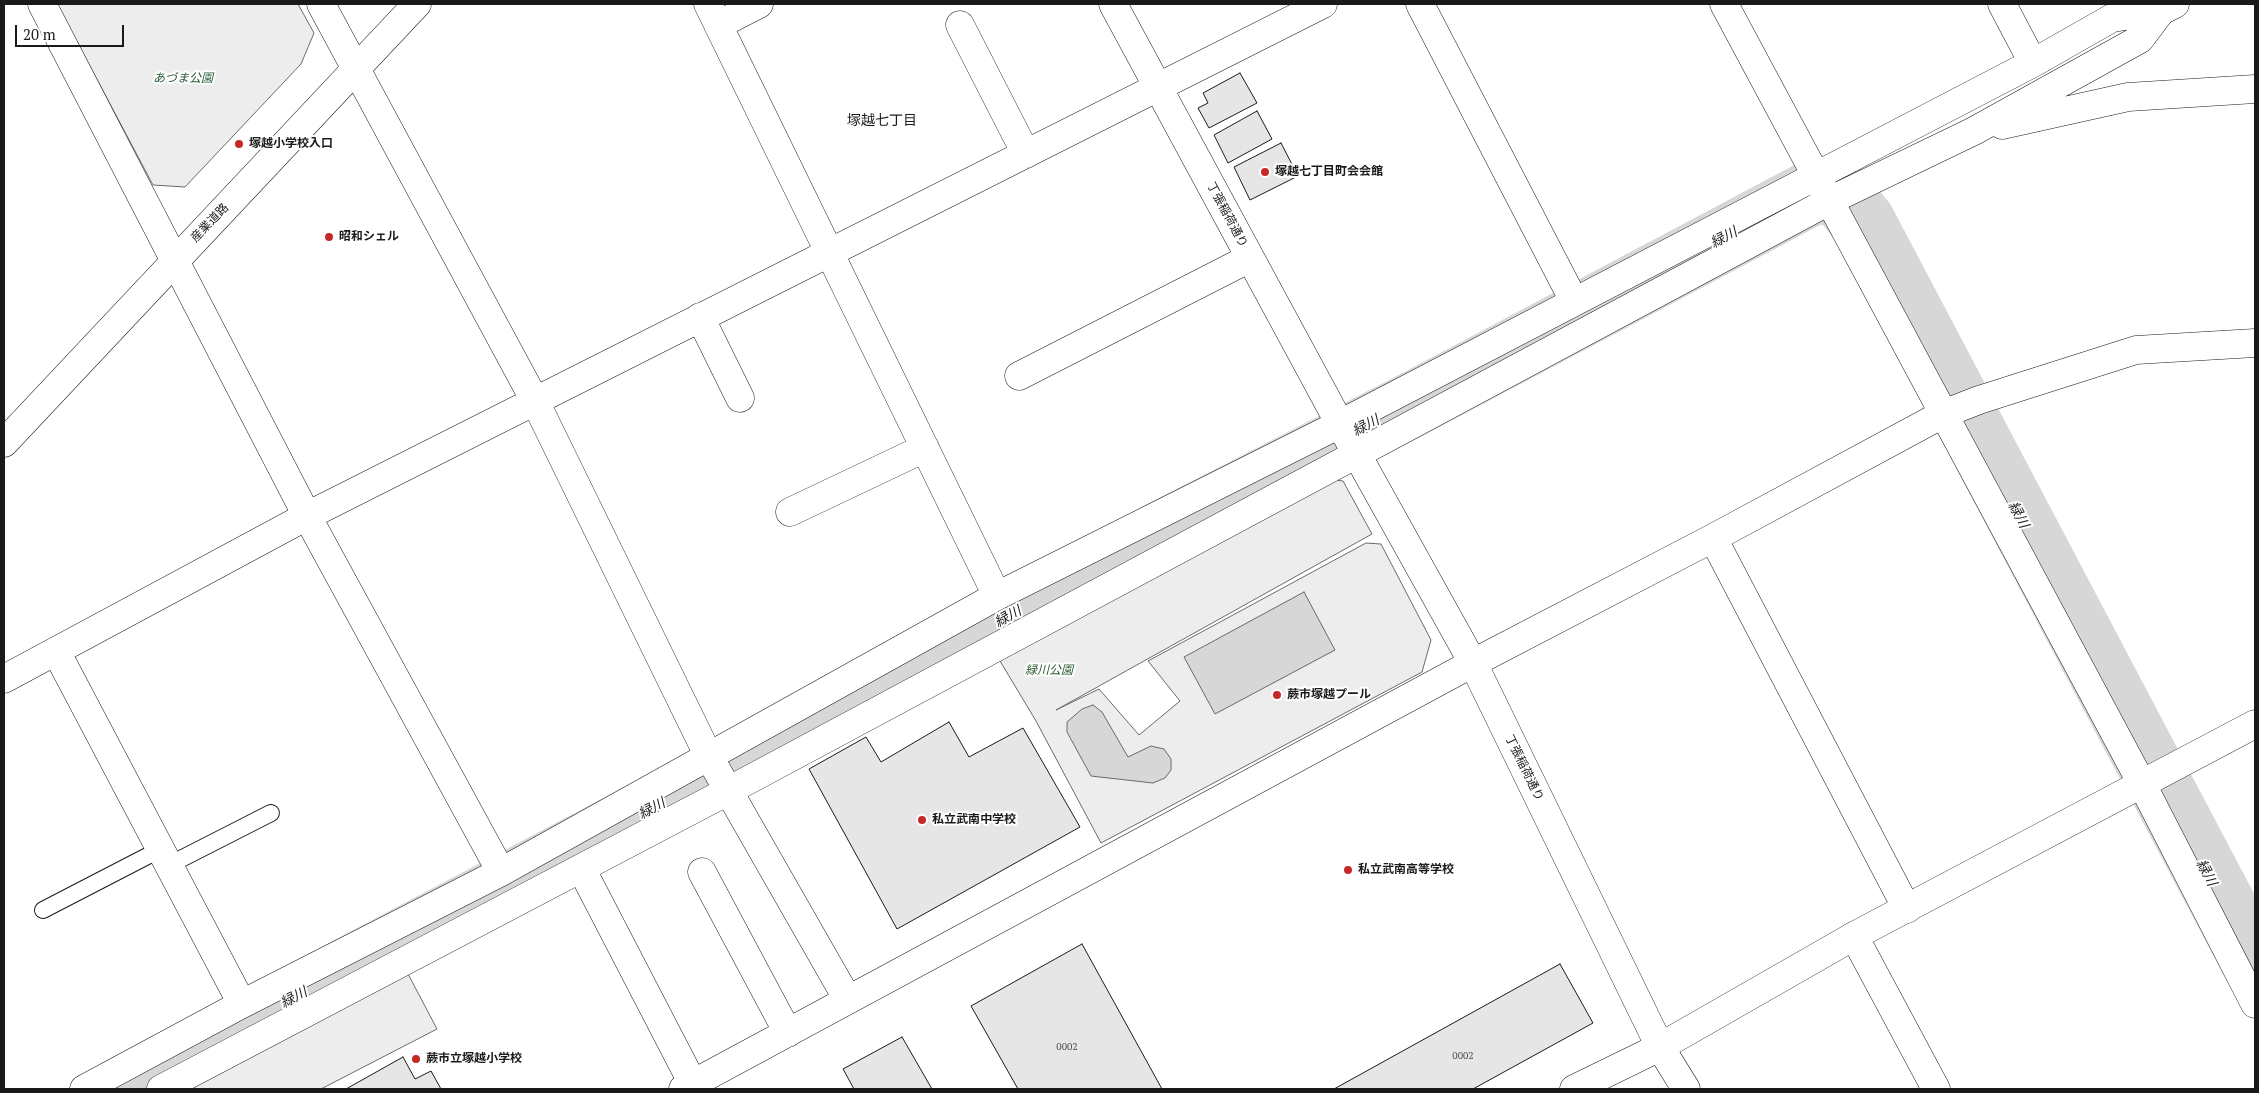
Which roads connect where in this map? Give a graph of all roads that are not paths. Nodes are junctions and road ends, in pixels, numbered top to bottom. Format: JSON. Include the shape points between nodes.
{"nodes":[{"id":1,"x":42,"y":4,"type":"edge"},
{"id":2,"x":321,"y":4,"type":"edge"},
{"id":3,"x":417,"y":4,"type":"edge"},
{"id":4,"x":759,"y":4,"type":"edge"},
{"id":5,"x":1112,"y":4,"type":"edge"},
{"id":6,"x":1323,"y":4,"type":"edge"},
{"id":7,"x":1420,"y":4,"type":"edge"},
{"id":8,"x":1724,"y":4,"type":"edge"},
{"id":9,"x":2002,"y":4,"type":"edge"},
{"id":10,"x":2168,"y":8,"type":"edge"},
{"id":11,"x":713,"y":14,"type":"edge"},
{"id":12,"x":960,"y":25,"type":"dead end"},
{"id":13,"x":2033,"y":63,"type":"junction"},
{"id":14,"x":355,"y":71,"type":"junction"},
{"id":15,"x":1158,"y":88,"type":"junction"},
{"id":16,"x":2255,"y":89,"type":"edge"},
{"id":17,"x":1974,"y":131,"type":"junction"},
{"id":18,"x":1026,"y":154,"type":"junction"},
{"id":19,"x":1824,"y":191,"type":"junction"},
{"id":20,"x":830,"y":252,"type":"junction"},
{"id":21,"x":1250,"y":258,"type":"junction"},
{"id":22,"x":176,"y":259,"type":"junction"},
{"id":23,"x":1574,"y":301,"type":"junction"},
{"id":24,"x":700,"y":317,"type":"junction"},
{"id":25,"x":2255,"y":343,"type":"edge"},
{"id":26,"x":1020,"y":376,"type":"dead end"},
{"id":27,"x":740,"y":398,"type":"dead end"},
{"id":28,"x":535,"y":401,"type":"junction"},
{"id":29,"x":1944,"y":414,"type":"junction"},
{"id":30,"x":1341,"y":425,"type":"junction"},
{"id":31,"x":4,"y":443,"type":"edge"},
{"id":32,"x":925,"y":448,"type":"junction"},
{"id":33,"x":1356,"y":452,"type":"junction"},
{"id":34,"x":790,"y":512,"type":"dead end"},
{"id":35,"x":308,"y":516,"type":"junction"},
{"id":36,"x":1713,"y":538,"type":"junction"},
{"id":37,"x":996,"y":596,"type":"junction"},
{"id":38,"x":56,"y":651,"type":"junction"},
{"id":39,"x":1473,"y":663,"type":"junction"},
{"id":40,"x":4,"y":679,"type":"edge"},
{"id":41,"x":2255,"y":724,"type":"edge"},
{"id":42,"x":709,"y":757,"type":"junction"},
{"id":43,"x":2144,"y":784,"type":"junction"},
{"id":44,"x":728,"y":790,"type":"junction"},
{"id":45,"x":272,"y":812,"type":"dead end"},
{"id":46,"x":165,"y":857,"type":"junction"},
{"id":47,"x":581,"y":868,"type":"junction"},
{"id":48,"x":501,"y":872,"type":"junction"},
{"id":49,"x":702,"y":872,"type":"dead end"},
{"id":50,"x":1907,"y":909,"type":"junction"},
{"id":51,"x":43,"y":910,"type":"dead end"},
{"id":52,"x":1854,"y":936,"type":"junction"},
{"id":53,"x":848,"y":1000,"type":"junction"},
{"id":54,"x":242,"y":1004,"type":"junction"},
{"id":55,"x":2255,"y":1004,"type":"edge"},
{"id":56,"x":788,"y":1033,"type":"junction"},
{"id":57,"x":1660,"y":1047,"type":"junction"},
{"id":58,"x":688,"y":1086,"type":"edge"},
{"id":59,"x":84,"y":1089,"type":"edge"},
{"id":60,"x":161,"y":1089,"type":"edge"},
{"id":61,"x":1574,"y":1089,"type":"edge"},
{"id":62,"x":1686,"y":1089,"type":"edge"},
{"id":63,"x":1936,"y":1089,"type":"edge"}],
"edges":[{"from":1,"to":22,"type":"street"},
{"from":2,"to":14,"type":"street"},
{"from":3,"to":14,"type":"street","name":"産業道路"},
{"from":4,"to":11,"type":"street"},
{"from":5,"to":15,"type":"street","name":"丁張稲荷通り"},
{"from":6,"to":15,"type":"street"},
{"from":7,"to":23,"type":"street"},
{"from":8,"to":19,"type":"street"},
{"from":9,"to":13,"type":"street"},
{"from":10,"to":13,"type":"street","via":[[2112,18]]},
{"from":10,"to":17,"type":"street","via":[[2140,39]]},
{"from":11,"to":20,"type":"street"},
{"from":12,"to":18,"type":"street"},
{"from":13,"to":19,"type":"street"},
{"from":14,"to":22,"type":"street","name":"産業道路"},
{"from":14,"to":28,"type":"street"},
{"from":15,"to":18,"type":"street"},
{"from":15,"to":21,"type":"street","name":"丁張稲荷通り"},
{"from":16,"to":17,"type":"street","via":[[2128,97]]},
{"from":17,"to":19,"type":"street","via":[[1856,188]]},
{"from":18,"to":20,"type":"street"},
{"from":19,"to":23,"type":"street"},
{"from":19,"to":29,"type":"street"},
{"from":19,"to":33,"type":"street"},
{"from":20,"to":24,"type":"street"},
{"from":20,"to":32,"type":"street"},
{"from":21,"to":26,"type":"street"},
{"from":21,"to":30,"type":"street","name":"丁張稲荷通り"},
{"from":22,"to":31,"type":"street","name":"産業道路"},
{"from":22,"to":35,"type":"street"},
{"from":23,"to":30,"type":"street"},
{"from":24,"to":27,"type":"street"},
{"from":24,"to":28,"type":"street"},
{"from":25,"to":29,"type":"street","via":[[2136,350]]},
{"from":28,"to":35,"type":"street"},
{"from":28,"to":42,"type":"street"},
{"from":29,"to":36,"type":"street"},
{"from":29,"to":43,"type":"street"},
{"from":30,"to":33,"type":"street","name":"丁張稲荷通り"},
{"from":30,"to":37,"type":"street"},
{"from":32,"to":34,"type":"street"},
{"from":32,"to":37,"type":"street"},
{"from":33,"to":39,"type":"street","name":"丁張稲荷通り"},
{"from":33,"to":44,"type":"street"},
{"from":35,"to":38,"type":"street"},
{"from":35,"to":48,"type":"street"},
{"from":36,"to":39,"type":"street"},
{"from":36,"to":50,"type":"street"},
{"from":37,"to":42,"type":"street"},
{"from":38,"to":40,"type":"street"},
{"from":38,"to":46,"type":"street"},
{"from":39,"to":53,"type":"street"},
{"from":39,"to":57,"type":"street","name":"丁張稲荷通り"},
{"from":41,"to":43,"type":"street"},
{"from":42,"to":44,"type":"street"},
{"from":42,"to":48,"type":"street"},
{"from":43,"to":50,"type":"street"},
{"from":43,"to":55,"type":"street"},
{"from":44,"to":47,"type":"street"},
{"from":44,"to":53,"type":"street"},
{"from":45,"to":46,"type":"lane"},
{"from":46,"to":51,"type":"lane"},
{"from":46,"to":54,"type":"street"},
{"from":47,"to":58,"type":"street"},
{"from":47,"to":60,"type":"street"},
{"from":48,"to":54,"type":"street"},
{"from":49,"to":56,"type":"street"},
{"from":50,"to":52,"type":"street"},
{"from":52,"to":57,"type":"street"},
{"from":52,"to":63,"type":"street"},
{"from":53,"to":56,"type":"street"},
{"from":54,"to":59,"type":"street"},
{"from":56,"to":58,"type":"street"},
{"from":57,"to":61,"type":"street"},
{"from":57,"to":62,"type":"street","name":"丁張稲荷通り"}]}
